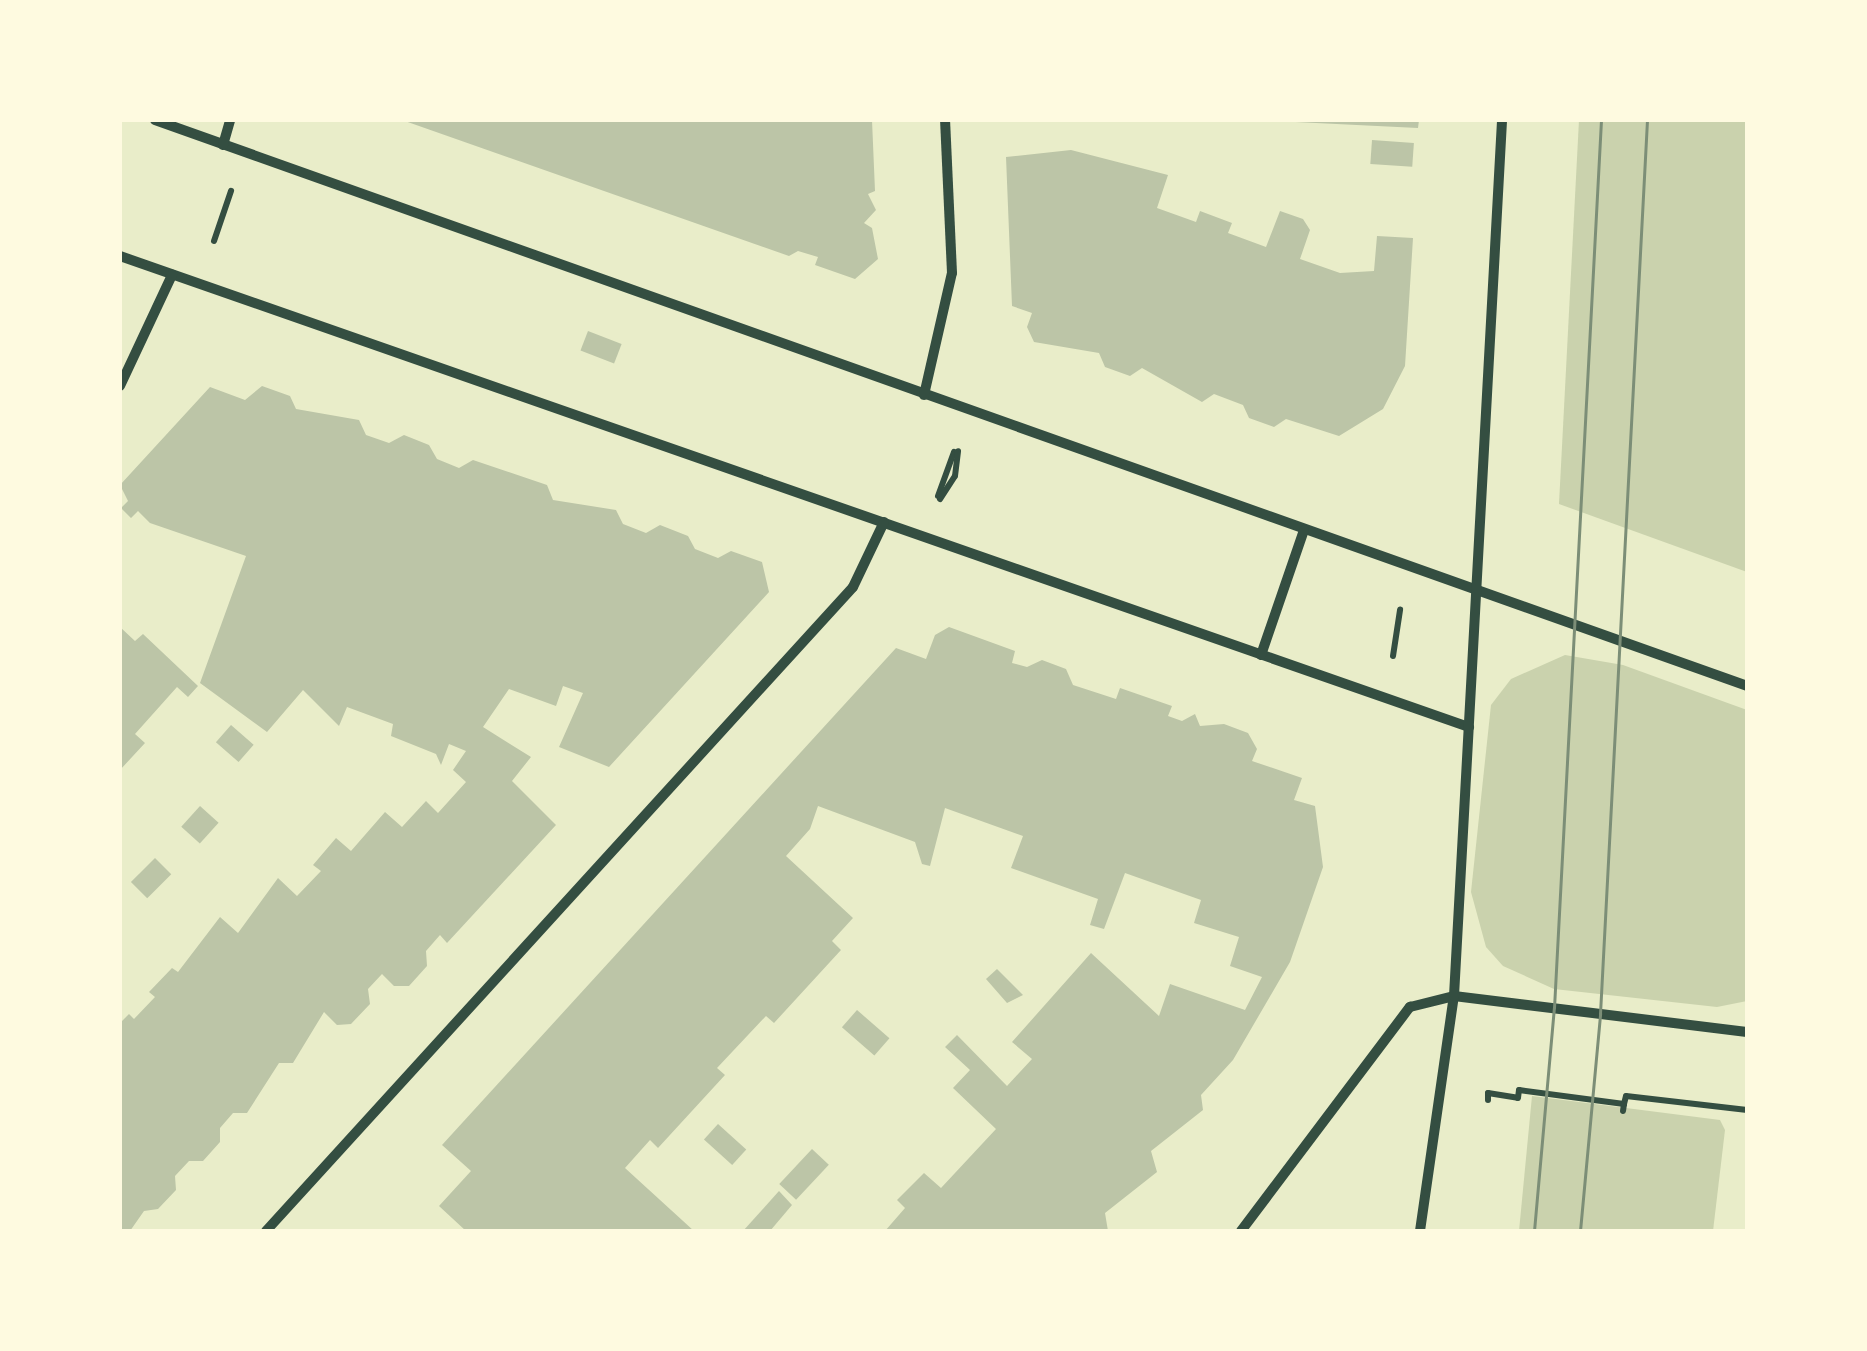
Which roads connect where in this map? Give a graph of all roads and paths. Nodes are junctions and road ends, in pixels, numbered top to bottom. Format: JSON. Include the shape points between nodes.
{"nodes":[{"id":1,"x":155,"y":120,"type":"edge"},
{"id":2,"x":230,"y":120,"type":"edge"},
{"id":3,"x":945,"y":120,"type":"edge"},
{"id":4,"x":1502,"y":120,"type":"edge"},
{"id":5,"x":224,"y":145,"type":"junction"},
{"id":6,"x":245,"y":153,"type":"junction"},
{"id":7,"x":120,"y":256,"type":"edge"},
{"id":8,"x":172,"y":274,"type":"junction"},
{"id":9,"x":200,"y":285,"type":"junction"},
{"id":10,"x":120,"y":386,"type":"edge"},
{"id":11,"x":924,"y":394,"type":"junction"},
{"id":12,"x":936,"y":505,"type":"joint"},
{"id":13,"x":884,"y":522,"type":"junction"},
{"id":14,"x":1304,"y":530,"type":"junction"},
{"id":15,"x":1398,"y":564,"type":"junction"},
{"id":16,"x":1477,"y":590,"type":"junction"},
{"id":17,"x":1261,"y":656,"type":"junction"},
{"id":18,"x":1747,"y":686,"type":"edge"},
{"id":19,"x":1380,"y":695,"type":"junction"},
{"id":20,"x":1470,"y":727,"type":"junction"},
{"id":21,"x":1454,"y":996,"type":"junction"},
{"id":22,"x":1747,"y":1032,"type":"edge"},
{"id":23,"x":1518,"y":1098,"type":"dead end"},
{"id":24,"x":1747,"y":1110,"type":"edge"},
{"id":25,"x":266,"y":1231,"type":"edge"},
{"id":26,"x":1241,"y":1231,"type":"edge"},
{"id":27,"x":1420,"y":1231,"type":"edge"}],
"edges":[{"from":1,"to":5,"type":"street"},
{"from":2,"to":5,"type":"street"},
{"from":3,"to":11,"type":"street","via":[[952,273]]},
{"from":4,"to":16,"type":"street"},
{"from":5,"to":6,"type":"street"},
{"from":6,"to":9,"type":"path"},
{"from":6,"to":11,"type":"street"},
{"from":7,"to":8,"type":"street"},
{"from":8,"to":9,"type":"street"},
{"from":8,"to":10,"type":"street"},
{"from":9,"to":13,"type":"street"},
{"from":11,"to":14,"type":"street"},
{"from":12,"to":12,"type":"path","via":[[955,476],[960,442],[943,472]]},
{"from":13,"to":17,"type":"street"},
{"from":13,"to":25,"type":"street","via":[[852,587]]},
{"from":14,"to":15,"type":"street"},
{"from":14,"to":17,"type":"street"},
{"from":15,"to":16,"type":"street"},
{"from":15,"to":19,"type":"path","via":[[1402,627]]},
{"from":16,"to":18,"type":"street"},
{"from":16,"to":20,"type":"street"},
{"from":17,"to":19,"type":"street"},
{"from":19,"to":20,"type":"street"},
{"from":20,"to":21,"type":"street"},
{"from":21,"to":22,"type":"street"},
{"from":21,"to":26,"type":"street","via":[[1410,1007]]},
{"from":21,"to":27,"type":"street"},
{"from":23,"to":24,"type":"path","via":[[1519,1090],[1624,1107],[1626,1096]]}]}
